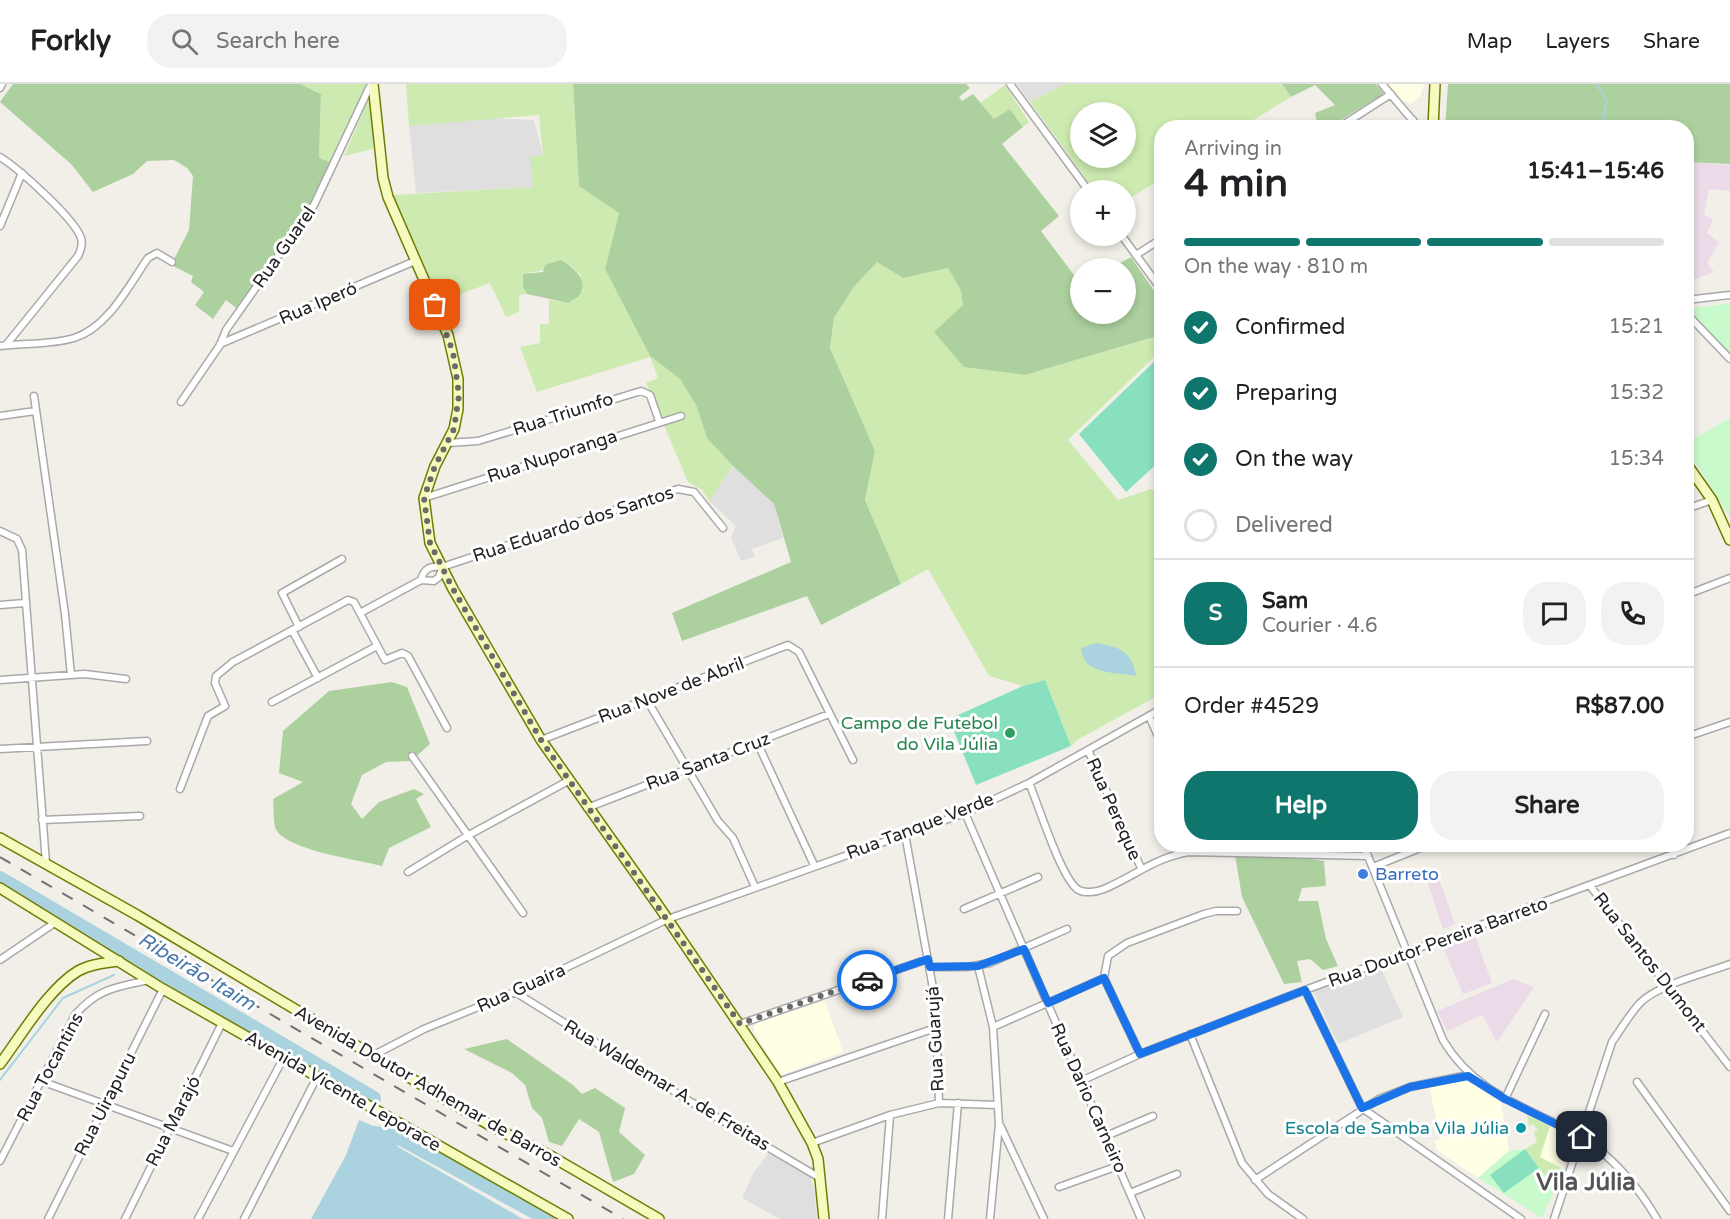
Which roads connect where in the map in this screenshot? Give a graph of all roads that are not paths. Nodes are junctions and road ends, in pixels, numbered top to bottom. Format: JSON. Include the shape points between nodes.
{"nodes":[{"id":1,"x":372,"y":84,"type":"edge"},
{"id":2,"x":1010,"y":84,"type":"edge"},
{"id":3,"x":1382,"y":84,"type":"edge"},
{"id":4,"x":1435,"y":84,"type":"edge"},
{"id":5,"x":1391,"y":94,"type":"junction"},
{"id":6,"x":1350,"y":120,"type":"edge"},
{"id":7,"x":1413,"y":120,"type":"edge"},
{"id":8,"x":1433,"y":120,"type":"edge"},
{"id":9,"x":0,"y":157,"type":"edge"},
{"id":10,"x":22,"y":173,"type":"junction"},
{"id":11,"x":1081,"y":180,"type":"edge"},
{"id":12,"x":0,"y":226,"type":"edge"},
{"id":13,"x":1154,"y":243,"type":"edge"},
{"id":14,"x":1129,"y":246,"type":"edge"},
{"id":15,"x":1136,"y":255,"type":"junction"},
{"id":16,"x":416,"y":261,"type":"junction"},
{"id":17,"x":172,"y":262,"type":"dead end"},
{"id":18,"x":1154,"y":279,"type":"edge"},
{"id":19,"x":1730,"y":295,"type":"edge"},
{"id":20,"x":1694,"y":299,"type":"edge"},
{"id":21,"x":1694,"y":321,"type":"edge"},
{"id":22,"x":3,"y":345,"type":"edge"},
{"id":23,"x":220,"y":345,"type":"junction"},
{"id":24,"x":1730,"y":359,"type":"edge"},
{"id":25,"x":34,"y":396,"type":"dead end"},
{"id":26,"x":181,"y":402,"type":"dead end"},
{"id":27,"x":35,"y":411,"type":"junction"},
{"id":28,"x":0,"y":416,"type":"edge"},
{"id":29,"x":681,"y":416,"type":"dead end"},
{"id":30,"x":659,"y":421,"type":"junction"},
{"id":31,"x":448,"y":443,"type":"junction"},
{"id":32,"x":1694,"y":474,"type":"edge"},
{"id":33,"x":424,"y":498,"type":"junction"},
{"id":34,"x":1712,"y":500,"type":"junction"},
{"id":35,"x":1694,"y":507,"type":"edge"},
{"id":36,"x":0,"y":526,"type":"edge"},
{"id":37,"x":723,"y":528,"type":"dead end"},
{"id":38,"x":0,"y":531,"type":"edge"},
{"id":39,"x":1729,"y":536,"type":"edge"},
{"id":40,"x":342,"y":559,"type":"dead end"},
{"id":41,"x":442,"y":567,"type":"junction"},
{"id":42,"x":1730,"y":578,"type":"edge"},
{"id":43,"x":420,"y":580,"type":"junction"},
{"id":44,"x":1694,"y":592,"type":"edge"},
{"id":45,"x":25,"y":603,"type":"junction"},
{"id":46,"x":0,"y":605,"type":"edge"},
{"id":47,"x":360,"y":613,"type":"junction"},
{"id":48,"x":296,"y":628,"type":"junction"},
{"id":49,"x":377,"y":646,"type":"junction"},
{"id":50,"x":70,"y":675,"type":"junction"},
{"id":51,"x":31,"y":677,"type":"junction"},
{"id":52,"x":318,"y":678,"type":"junction"},
{"id":53,"x":126,"y":679,"type":"dead end"},
{"id":54,"x":0,"y":680,"type":"edge"},
{"id":55,"x":647,"y":700,"type":"junction"},
{"id":56,"x":272,"y":702,"type":"dead end"},
{"id":57,"x":1154,"y":713,"type":"edge"},
{"id":58,"x":829,"y":714,"type":"junction"},
{"id":59,"x":1149,"y":716,"type":"junction"},
{"id":60,"x":1730,"y":722,"type":"edge"},
{"id":61,"x":1154,"y":727,"type":"edge"},
{"id":62,"x":447,"y":728,"type":"dead end"},
{"id":63,"x":1694,"y":734,"type":"edge"},
{"id":64,"x":541,"y":740,"type":"junction"},
{"id":65,"x":147,"y":741,"type":"dead end"},
{"id":66,"x":757,"y":742,"type":"junction"},
{"id":67,"x":36,"y":747,"type":"junction"},
{"id":68,"x":0,"y":749,"type":"edge"},
{"id":69,"x":1088,"y":750,"type":"junction"},
{"id":70,"x":412,"y":756,"type":"dead end"},
{"id":71,"x":853,"y":760,"type":"dead end"},
{"id":72,"x":688,"y":769,"type":"junction"},
{"id":73,"x":568,"y":781,"type":"junction"},
{"id":74,"x":1029,"y":783,"type":"junction"},
{"id":75,"x":180,"y":789,"type":"dead end"},
{"id":76,"x":587,"y":808,"type":"junction"},
{"id":77,"x":965,"y":813,"type":"junction"},
{"id":78,"x":140,"y":816,"type":"dead end"},
{"id":79,"x":42,"y":820,"type":"junction"},
{"id":80,"x":1730,"y":833,"type":"edge"},
{"id":81,"x":905,"y":834,"type":"junction"},
{"id":82,"x":467,"y":836,"type":"junction"},
{"id":83,"x":0,"y":838,"type":"edge"},
{"id":84,"x":1694,"y":847,"type":"edge"},
{"id":85,"x":1186,"y":852,"type":"edge"},
{"id":86,"x":1269,"y":852,"type":"edge"},
{"id":87,"x":1366,"y":852,"type":"edge"},
{"id":88,"x":1410,"y":852,"type":"edge"},
{"id":89,"x":1673,"y":852,"type":"edge"},
{"id":90,"x":1682,"y":852,"type":"edge"},
{"id":91,"x":1285,"y":853,"type":"joint"},
{"id":92,"x":1674,"y":855,"type":"junction"},
{"id":93,"x":1368,"y":856,"type":"junction"},
{"id":94,"x":46,"y":863,"type":"junction"},
{"id":95,"x":814,"y":865,"type":"junction"},
{"id":96,"x":1373,"y":867,"type":"junction"},
{"id":97,"x":1141,"y":868,"type":"junction"},
{"id":98,"x":408,"y":872,"type":"dead end"},
{"id":99,"x":1038,"y":877,"type":"dead end"},
{"id":100,"x":1592,"y":886,"type":"junction"},
{"id":101,"x":755,"y":887,"type":"junction"},
{"id":102,"x":0,"y":888,"type":"edge"},
{"id":103,"x":1000,"y":893,"type":"junction"},
{"id":104,"x":964,"y":909,"type":"dead end"},
{"id":105,"x":1236,"y":910,"type":"dead end"},
{"id":106,"x":523,"y":913,"type":"dead end"},
{"id":107,"x":668,"y":919,"type":"junction"},
{"id":108,"x":56,"y":922,"type":"junction"},
{"id":109,"x":1067,"y":929,"type":"dead end"},
{"id":110,"x":1024,"y":949,"type":"junction"},
{"id":111,"x":1406,"y":953,"type":"junction"},
{"id":112,"x":928,"y":959,"type":"junction"},
{"id":113,"x":0,"y":960,"type":"edge"},
{"id":114,"x":119,"y":961,"type":"junction"},
{"id":115,"x":1730,"y":964,"type":"edge"},
{"id":116,"x":978,"y":966,"type":"junction"},
{"id":117,"x":930,"y":967,"type":"junction"},
{"id":118,"x":1104,"y":978,"type":"junction"},
{"id":119,"x":149,"y":980,"type":"junction"},
{"id":120,"x":1669,"y":987,"type":"junction"},
{"id":121,"x":163,"y":989,"type":"junction"},
{"id":122,"x":1305,"y":990,"type":"junction"},
{"id":123,"x":515,"y":992,"type":"junction"},
{"id":124,"x":1048,"y":1003,"type":"junction"},
{"id":125,"x":1545,"y":1014,"type":"dead end"},
{"id":126,"x":222,"y":1023,"type":"junction"},
{"id":127,"x":740,"y":1024,"type":"junction"},
{"id":128,"x":938,"y":1027,"type":"junction"},
{"id":129,"x":993,"y":1027,"type":"junction"},
{"id":130,"x":1190,"y":1034,"type":"junction"},
{"id":131,"x":1140,"y":1054,"type":"junction"},
{"id":132,"x":374,"y":1055,"type":"junction"},
{"id":133,"x":284,"y":1057,"type":"junction"},
{"id":134,"x":0,"y":1064,"type":"edge"},
{"id":135,"x":1730,"y":1067,"type":"edge"},
{"id":136,"x":1468,"y":1076,"type":"junction"},
{"id":137,"x":317,"y":1077,"type":"junction"},
{"id":138,"x":41,"y":1081,"type":"junction"},
{"id":139,"x":778,"y":1082,"type":"junction"},
{"id":140,"x":1081,"y":1082,"type":"junction"},
{"id":141,"x":1637,"y":1082,"type":"dead end"},
{"id":142,"x":1505,"y":1099,"type":"junction"},
{"id":143,"x":939,"y":1103,"type":"junction"},
{"id":144,"x":958,"y":1103,"type":"junction"},
{"id":145,"x":104,"y":1104,"type":"junction"},
{"id":146,"x":997,"y":1105,"type":"junction"},
{"id":147,"x":1362,"y":1108,"type":"junction"},
{"id":148,"x":890,"y":1115,"type":"junction"},
{"id":149,"x":1153,"y":1116,"type":"dead end"},
{"id":150,"x":999,"y":1124,"type":"junction"},
{"id":151,"x":169,"y":1128,"type":"junction"},
{"id":152,"x":1106,"y":1136,"type":"junction"},
{"id":153,"x":1582,"y":1137,"type":"junction"},
{"id":154,"x":812,"y":1143,"type":"junction"},
{"id":155,"x":232,"y":1151,"type":"junction"},
{"id":156,"x":0,"y":1161,"type":"edge"},
{"id":157,"x":1118,"y":1166,"type":"junction"},
{"id":158,"x":1177,"y":1174,"type":"dead end"},
{"id":159,"x":820,"y":1178,"type":"junction"},
{"id":160,"x":1255,"y":1180,"type":"junction"},
{"id":161,"x":1059,"y":1187,"type":"dead end"},
{"id":162,"x":1130,"y":1193,"type":"junction"},
{"id":163,"x":1730,"y":1211,"type":"edge"},
{"id":164,"x":48,"y":1219,"type":"edge"},
{"id":165,"x":125,"y":1219,"type":"edge"},
{"id":166,"x":198,"y":1219,"type":"edge"},
{"id":167,"x":244,"y":1219,"type":"edge"},
{"id":168,"x":568,"y":1219,"type":"edge"},
{"id":169,"x":659,"y":1219,"type":"edge"},
{"id":170,"x":824,"y":1219,"type":"edge"},
{"id":171,"x":882,"y":1219,"type":"edge"},
{"id":172,"x":948,"y":1219,"type":"edge"},
{"id":173,"x":990,"y":1219,"type":"edge"},
{"id":174,"x":1044,"y":1219,"type":"edge"},
{"id":175,"x":1141,"y":1219,"type":"edge"},
{"id":176,"x":1303,"y":1219,"type":"edge"},
{"id":177,"x":1521,"y":1219,"type":"edge"},
{"id":178,"x":1554,"y":1219,"type":"edge"},
{"id":179,"x":1657,"y":1219,"type":"edge"}],
"edges":[{"from":1,"to":16,"type":"street","via":[[383,178]]},
{"from":1,"to":23,"type":"street","name":"Rua Guarel","via":[[315,205],[231,322]]},
{"from":2,"to":11,"type":"street"},
{"from":3,"to":5,"type":"street"},
{"from":4,"to":8,"type":"street"},
{"from":5,"to":6,"type":"street"},
{"from":5,"to":7,"type":"street"},
{"from":9,"to":10,"type":"street"},
{"from":10,"to":12,"type":"street"},
{"from":10,"to":22,"type":"street","via":[[75,226],[82,243],[78,256]]},
{"from":13,"to":15,"type":"street"},
{"from":14,"to":15,"type":"street"},
{"from":15,"to":18,"type":"street"},
{"from":16,"to":23,"type":"street","name":"Rua Iperó"},
{"from":16,"to":31,"type":"street","via":[[455,361],[458,409]]},
{"from":17,"to":22,"type":"street","via":[[157,253],[148,258],[102,321],[87,334],[65,340]]},
{"from":19,"to":20,"type":"street"},
{"from":21,"to":24,"type":"street"},
{"from":23,"to":26,"type":"street","name":"Rua Guarel"},
{"from":25,"to":27,"type":"street"},
{"from":27,"to":28,"type":"street"},
{"from":27,"to":50,"type":"street","via":[[65,614]]},
{"from":29,"to":30,"type":"street","name":"Rua Nuporanga"},
{"from":30,"to":31,"type":"street","name":"Rua Triumfo","via":[[651,396],[640,391],[478,441]]},
{"from":30,"to":33,"type":"street","name":"Rua Nuporanga"},
{"from":31,"to":33,"type":"street"},
{"from":32,"to":34,"type":"street"},
{"from":33,"to":41,"type":"street","via":[[430,543]]},
{"from":34,"to":35,"type":"street"},
{"from":34,"to":39,"type":"street"},
{"from":36,"to":38,"type":"street"},
{"from":37,"to":41,"type":"street","name":"Rua Eduardo dos Santos","via":[[694,492],[683,489]]},
{"from":38,"to":45,"type":"street","via":[[13,535],[20,544]]},
{"from":40,"to":48,"type":"street","via":[[282,593]]},
{"from":41,"to":43,"type":"street","via":[[428,568]]},
{"from":41,"to":43,"type":"street","via":[[434,581]]},
{"from":41,"to":64,"type":"street"},
{"from":42,"to":44,"type":"street"},
{"from":43,"to":47,"type":"street"},
{"from":45,"to":46,"type":"street"},
{"from":45,"to":51,"type":"street"},
{"from":47,"to":48,"type":"street","via":[[348,600]]},
{"from":47,"to":49,"type":"street"},
{"from":48,"to":52,"type":"street"},
{"from":48,"to":75,"type":"street","via":[[216,675],[215,683],[225,706],[208,716]]},
{"from":49,"to":52,"type":"street"},
{"from":49,"to":62,"type":"street","via":[[385,660],[402,653],[408,656]]},
{"from":50,"to":51,"type":"street"},
{"from":50,"to":53,"type":"street"},
{"from":51,"to":54,"type":"street"},
{"from":51,"to":67,"type":"street"},
{"from":52,"to":56,"type":"street"},
{"from":55,"to":58,"type":"street","name":"Rua Nove de Abril","via":[[792,645]]},
{"from":55,"to":64,"type":"street","name":"Rua Nove de Abril"},
{"from":55,"to":72,"type":"street"},
{"from":57,"to":59,"type":"street","name":"Rua Tanque Verde"},
{"from":58,"to":66,"type":"street","name":"Rua Santa Cruz"},
{"from":58,"to":71,"type":"street"},
{"from":59,"to":61,"type":"street"},
{"from":59,"to":69,"type":"street","name":"Rua Tanque Verde"},
{"from":60,"to":63,"type":"street"},
{"from":64,"to":73,"type":"street"},
{"from":65,"to":67,"type":"street"},
{"from":66,"to":72,"type":"street","name":"Rua Santa Cruz"},
{"from":66,"to":95,"type":"street"},
{"from":67,"to":68,"type":"street"},
{"from":67,"to":79,"type":"street"},
{"from":69,"to":74,"type":"street","name":"Rua Tanque Verde"},
{"from":69,"to":97,"type":"street","name":"Rua Pereque"},
{"from":70,"to":82,"type":"street"},
{"from":72,"to":76,"type":"street","name":"Rua Santa Cruz"},
{"from":72,"to":101,"type":"street","via":[[718,821],[733,838]]},
{"from":73,"to":76,"type":"street"},
{"from":73,"to":82,"type":"street"},
{"from":74,"to":77,"type":"street","name":"Rua Tanque Verde"},
{"from":74,"to":97,"type":"street","via":[[1064,870],[1078,890],[1105,889]]},
{"from":76,"to":107,"type":"street"},
{"from":77,"to":81,"type":"street","name":"Rua Tanque Verde"},
{"from":77,"to":103,"type":"street","name":"Rua Dario Carneiro"},
{"from":78,"to":79,"type":"street"},
{"from":79,"to":94,"type":"street"},
{"from":80,"to":84,"type":"street","name":"Rua Doutor Pereira Barreto"},
{"from":81,"to":95,"type":"street","name":"Rua Tanque Verde"},
{"from":81,"to":112,"type":"street","name":"Rua Guarujá"},
{"from":82,"to":98,"type":"street"},
{"from":82,"to":106,"type":"street"},
{"from":83,"to":94,"type":"street","name":"Avenida Doutor Adhemar de Barros"},
{"from":85,"to":97,"type":"street"},
{"from":86,"to":91,"type":"street"},
{"from":87,"to":93,"type":"street"},
{"from":88,"to":96,"type":"street"},
{"from":89,"to":92,"type":"street"},
{"from":90,"to":92,"type":"street","name":"Rua Doutor Pereira Barreto"},
{"from":91,"to":93,"type":"street"},
{"from":92,"to":100,"type":"street","name":"Rua Doutor Pereira Barreto"},
{"from":93,"to":96,"type":"street"},
{"from":94,"to":132,"type":"street","name":"Avenida Doutor Adhemar de Barros"},
{"from":95,"to":101,"type":"street","name":"Rua Tanque Verde"},
{"from":96,"to":111,"type":"street"},
{"from":99,"to":103,"type":"street"},
{"from":100,"to":111,"type":"street","name":"Rua Doutor Pereira Barreto"},
{"from":100,"to":120,"type":"street","name":"Rua Santos Dumont"},
{"from":101,"to":107,"type":"street","name":"Rua Tanque Verde"},
{"from":102,"to":108,"type":"street","name":"Avenida Vicente Leporace"},
{"from":103,"to":104,"type":"street"},
{"from":103,"to":110,"type":"street","name":"Rua Dario Carneiro"},
{"from":105,"to":118,"type":"street","via":[[1204,914],[1127,943],[1108,956]]},
{"from":107,"to":123,"type":"street","name":"Rua Guaíra"},
{"from":107,"to":127,"type":"street"},
{"from":108,"to":113,"type":"street"},
{"from":108,"to":114,"type":"street","name":"Avenida Vicente Leporace"},
{"from":109,"to":110,"type":"street"},
{"from":110,"to":116,"type":"street"},
{"from":110,"to":124,"type":"street","name":"Rua Dario Carneiro"},
{"from":111,"to":122,"type":"street","name":"Rua Doutor Pereira Barreto"},
{"from":111,"to":136,"type":"street","via":[[1443,1041]]},
{"from":112,"to":117,"type":"street","name":"Rua Guarujá"},
{"from":112,"to":127,"type":"street"},
{"from":114,"to":119,"type":"street","name":"Avenida Vicente Leporace"},
{"from":114,"to":134,"type":"street","via":[[87,967],[72,976],[44,1005]]},
{"from":115,"to":120,"type":"street"},
{"from":116,"to":117,"type":"street"},
{"from":116,"to":129,"type":"street"},
{"from":117,"to":128,"type":"street","name":"Rua Guarujá"},
{"from":118,"to":124,"type":"street"},
{"from":118,"to":131,"type":"street"},
{"from":119,"to":121,"type":"street","name":"Avenida Vicente Leporace"},
{"from":119,"to":138,"type":"street","name":"Rua Tocantins","via":[[104,991],[86,1002],[75,1015]]},
{"from":120,"to":135,"type":"street","name":"Rua Santos Dumont"},
{"from":120,"to":153,"type":"street","via":[[1641,1002],[1612,1042]]},
{"from":121,"to":126,"type":"street","name":"Avenida Vicente Leporace"},
{"from":121,"to":145,"type":"street","name":"Rua Uirapuru"},
{"from":122,"to":130,"type":"street","name":"Rua Doutor Pereira Barreto"},
{"from":122,"to":147,"type":"street"},
{"from":123,"to":132,"type":"street","name":"Rua Guaíra","via":[[424,1029]]},
{"from":123,"to":159,"type":"street","name":"Rua Waldemar A. de Freitas"},
{"from":124,"to":129,"type":"street"},
{"from":124,"to":140,"type":"street","name":"Rua Dario Carneiro"},
{"from":125,"to":142,"type":"street"},
{"from":126,"to":133,"type":"street","name":"Avenida Vicente Leporace"},
{"from":126,"to":151,"type":"street","name":"Rua Marajó"},
{"from":127,"to":139,"type":"street"},
{"from":128,"to":139,"type":"street"},
{"from":128,"to":143,"type":"street","name":"Rua Guarujá"},
{"from":129,"to":146,"type":"street"},
{"from":130,"to":131,"type":"street","name":"Rua Doutor Pereira Barreto"},
{"from":130,"to":160,"type":"street","via":[[1222,1119],[1242,1163]]},
{"from":131,"to":140,"type":"street","name":"Rua Doutor Pereira Barreto"},
{"from":132,"to":169,"type":"street","name":"Avenida Doutor Adhemar de Barros","via":[[491,1126]]},
{"from":133,"to":137,"type":"street","name":"Avenida Vicente Leporace"},
{"from":133,"to":155,"type":"street"},
{"from":136,"to":142,"type":"street"},
{"from":136,"to":147,"type":"street","via":[[1410,1087]]},
{"from":137,"to":167,"type":"street"},
{"from":137,"to":168,"type":"street","name":"Avenida Vicente Leporace"},
{"from":138,"to":145,"type":"street"},
{"from":138,"to":156,"type":"street","name":"Rua Tocantins"},
{"from":139,"to":154,"type":"street"},
{"from":140,"to":152,"type":"street","name":"Rua Dario Carneiro"},
{"from":141,"to":163,"type":"street"},
{"from":142,"to":153,"type":"street"},
{"from":143,"to":144,"type":"street"},
{"from":143,"to":148,"type":"street"},
{"from":144,"to":146,"type":"street"},
{"from":144,"to":172,"type":"street"},
{"from":145,"to":151,"type":"street"},
{"from":145,"to":164,"type":"street","name":"Rua Uirapuru"},
{"from":146,"to":150,"type":"street"},
{"from":147,"to":160,"type":"street"},
{"from":147,"to":177,"type":"street"},
{"from":148,"to":154,"type":"street"},
{"from":148,"to":171,"type":"street"},
{"from":149,"to":152,"type":"street"},
{"from":150,"to":173,"type":"street"},
{"from":150,"to":174,"type":"street"},
{"from":151,"to":155,"type":"street"},
{"from":151,"to":165,"type":"street","name":"Rua Marajó"},
{"from":152,"to":157,"type":"street","name":"Rua Dario Carneiro"},
{"from":153,"to":178,"type":"street"},
{"from":153,"to":179,"type":"street","via":[[1630,1179]]},
{"from":154,"to":159,"type":"street"},
{"from":155,"to":166,"type":"street"},
{"from":157,"to":161,"type":"street"},
{"from":157,"to":162,"type":"street","name":"Rua Dario Carneiro"},
{"from":158,"to":162,"type":"street"},
{"from":159,"to":170,"type":"street"},
{"from":160,"to":176,"type":"street"},
{"from":162,"to":175,"type":"street","name":"Rua Dario Carneiro"}]}
